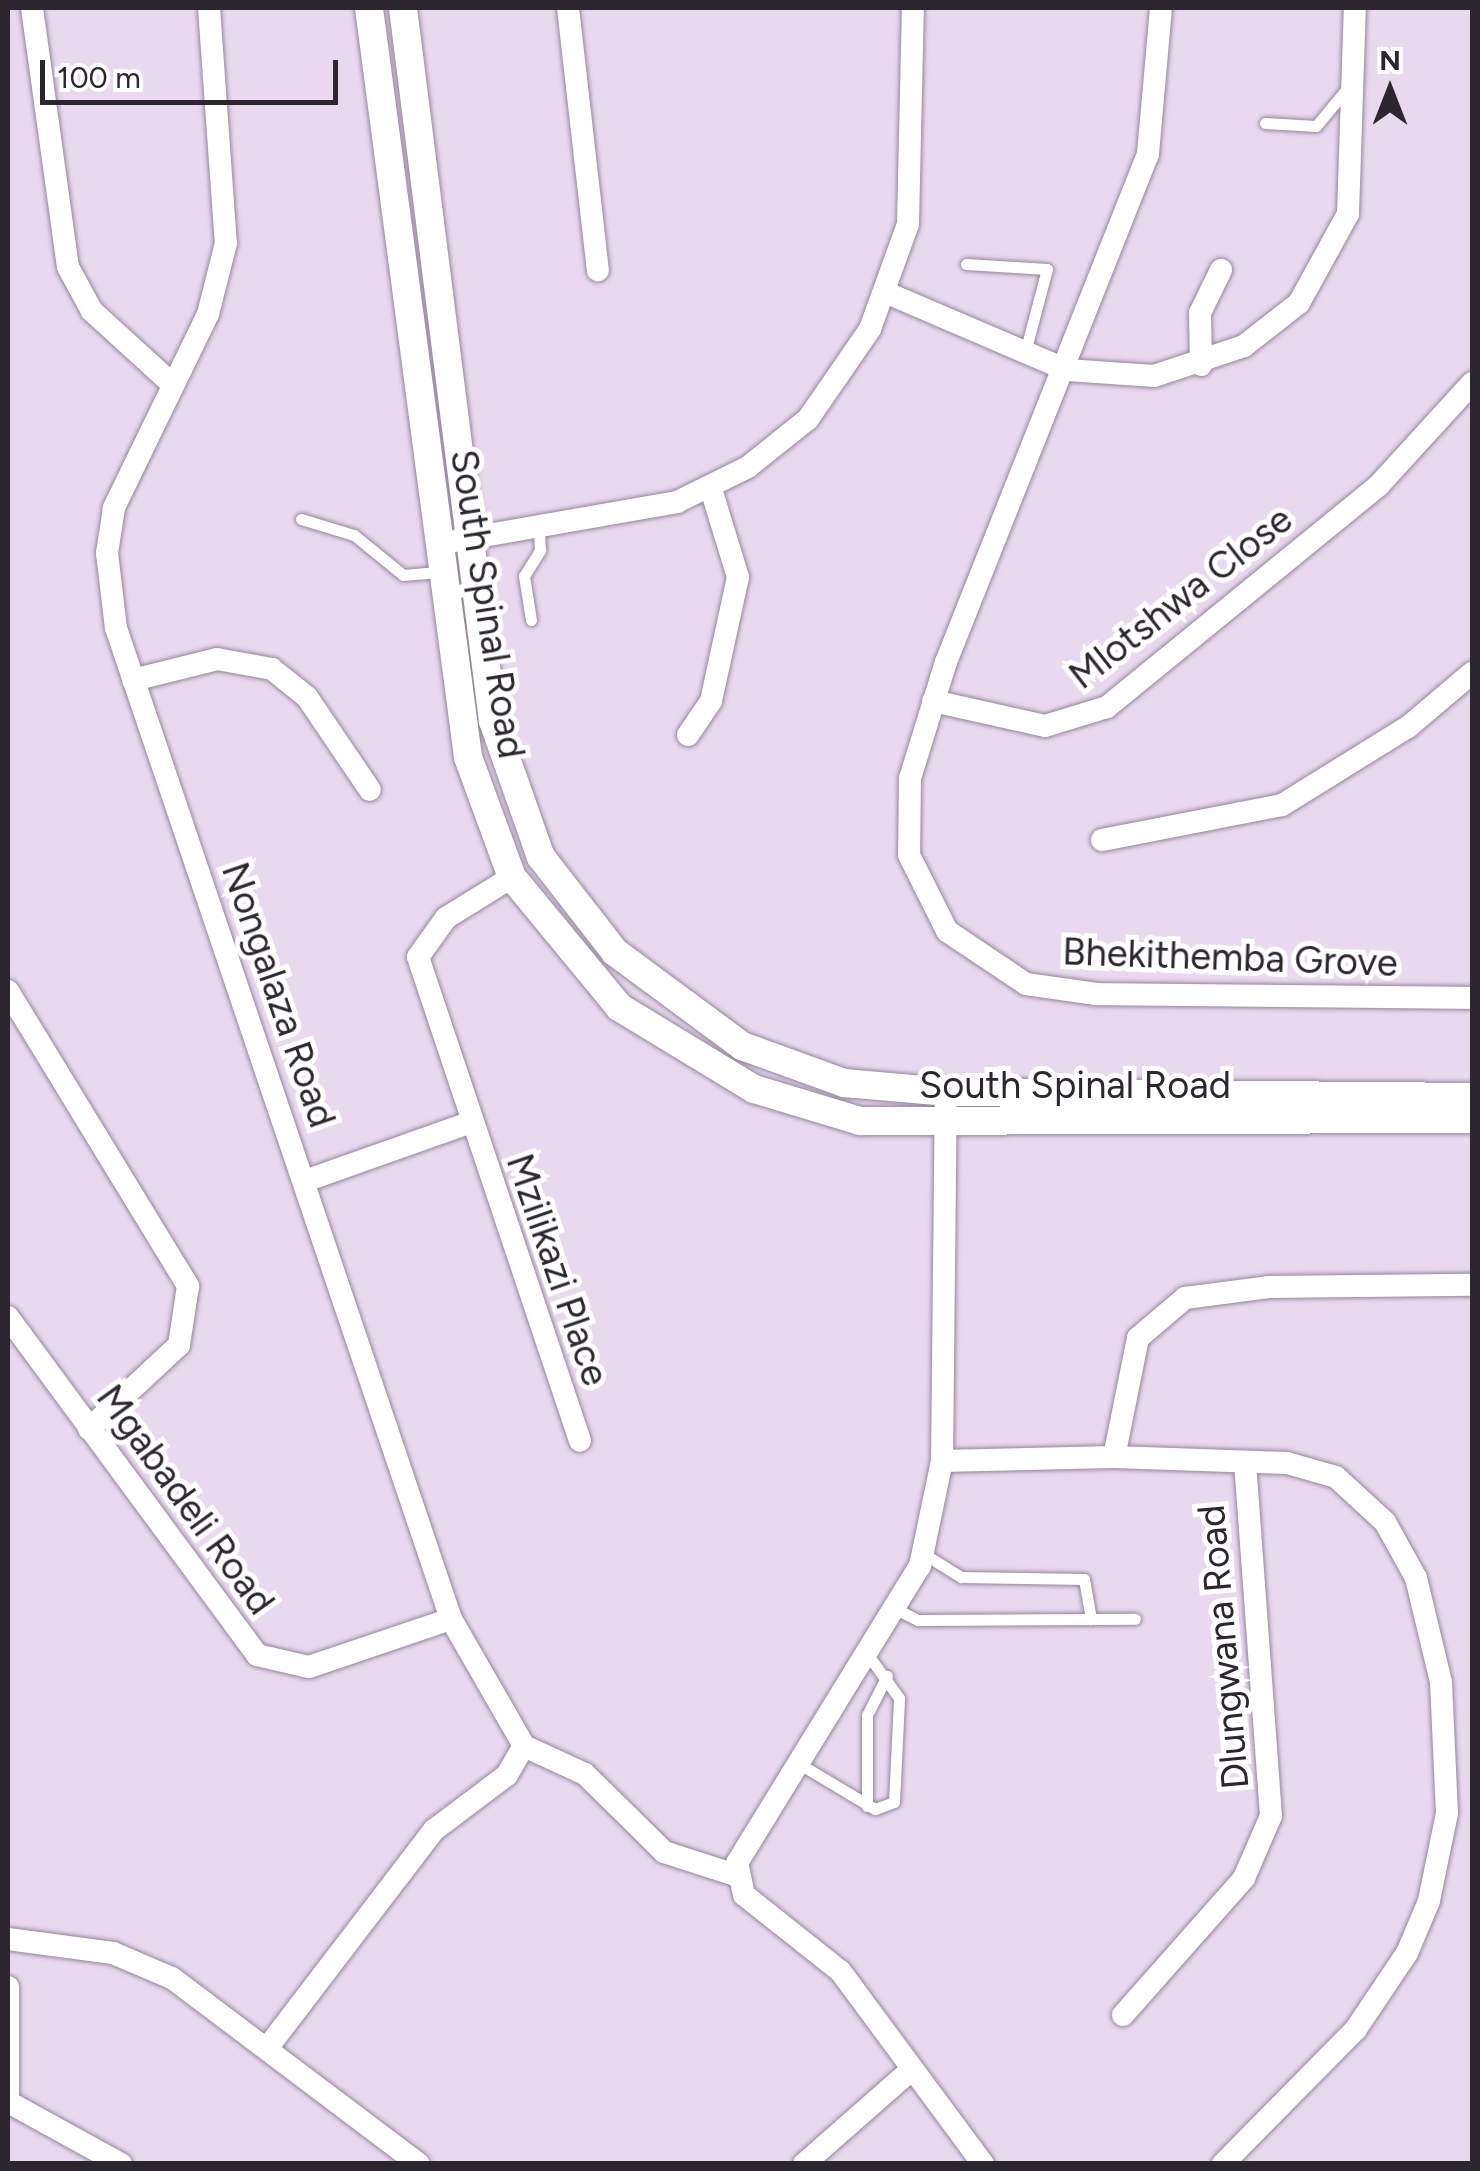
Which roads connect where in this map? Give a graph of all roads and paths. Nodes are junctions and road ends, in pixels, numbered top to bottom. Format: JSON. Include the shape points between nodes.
{"nodes":[{"id":1,"x":32,"y":8,"type":"edge"},
{"id":2,"x":209,"y":8,"type":"edge"},
{"id":3,"x":369,"y":8,"type":"edge"},
{"id":4,"x":403,"y":8,"type":"edge"},
{"id":5,"x":568,"y":8,"type":"edge"},
{"id":6,"x":913,"y":8,"type":"edge"},
{"id":7,"x":1161,"y":8,"type":"edge"},
{"id":8,"x":1354,"y":8,"type":"edge"},
{"id":9,"x":1354,"y":79,"type":"junction"},
{"id":10,"x":1265,"y":123,"type":"dead end"},
{"id":11,"x":966,"y":264,"type":"dead end"},
{"id":12,"x":598,"y":270,"type":"dead end"},
{"id":13,"x":1220,"y":270,"type":"dead end"},
{"id":14,"x":886,"y":294,"type":"junction"},
{"id":15,"x":1025,"y":352,"type":"junction"},
{"id":16,"x":1200,"y":365,"type":"junction"},
{"id":17,"x":1067,"y":370,"type":"junction"},
{"id":18,"x":1472,"y":383,"type":"edge"},
{"id":19,"x":172,"y":384,"type":"junction"},
{"id":20,"x":711,"y":490,"type":"junction"},
{"id":21,"x":301,"y":520,"type":"dead end"},
{"id":22,"x":539,"y":529,"type":"junction"},
{"id":23,"x":470,"y":538,"type":"junction"},
{"id":24,"x":437,"y":544,"type":"junction"},
{"id":25,"x":440,"y":572,"type":"junction"},
{"id":26,"x":531,"y":620,"type":"dead end"},
{"id":27,"x":1472,"y":673,"type":"edge"},
{"id":28,"x":133,"y":680,"type":"junction"},
{"id":29,"x":933,"y":700,"type":"junction"},
{"id":30,"x":688,"y":734,"type":"dead end"},
{"id":31,"x":370,"y":790,"type":"dead end"},
{"id":32,"x":1102,"y":840,"type":"dead end"},
{"id":33,"x":512,"y":877,"type":"junction"},
{"id":34,"x":8,"y":992,"type":"edge"},
{"id":35,"x":1472,"y":998,"type":"edge"},
{"id":36,"x":946,"y":1092,"type":"junction"},
{"id":37,"x":1472,"y":1098,"type":"edge"},
{"id":38,"x":1472,"y":1119,"type":"edge"},
{"id":39,"x":469,"y":1122,"type":"junction"},
{"id":40,"x":946,"y":1128,"type":"junction"},
{"id":41,"x":305,"y":1180,"type":"junction"},
{"id":42,"x":1472,"y":1284,"type":"edge"},
{"id":43,"x":9,"y":1322,"type":"edge"},
{"id":44,"x":89,"y":1429,"type":"junction"},
{"id":45,"x":580,"y":1441,"type":"dead end"},
{"id":46,"x":1114,"y":1457,"type":"junction"},
{"id":47,"x":942,"y":1461,"type":"junction"},
{"id":48,"x":1245,"y":1462,"type":"junction"},
{"id":49,"x":924,"y":1554,"type":"junction"},
{"id":50,"x":896,"y":1609,"type":"junction"},
{"id":51,"x":450,"y":1619,"type":"junction"},
{"id":52,"x":1090,"y":1619,"type":"junction"},
{"id":53,"x":1135,"y":1619,"type":"dead end"},
{"id":54,"x":868,"y":1655,"type":"junction"},
{"id":55,"x":888,"y":1676,"type":"junction"},
{"id":56,"x":524,"y":1746,"type":"junction"},
{"id":57,"x":798,"y":1763,"type":"junction"},
{"id":58,"x":867,"y":1806,"type":"junction"},
{"id":59,"x":735,"y":1875,"type":"junction"},
{"id":60,"x":8,"y":1938,"type":"edge"},
{"id":61,"x":8,"y":1986,"type":"edge"},
{"id":62,"x":1123,"y":2015,"type":"dead end"},
{"id":63,"x":268,"y":2047,"type":"junction"},
{"id":64,"x":910,"y":2071,"type":"junction"},
{"id":65,"x":8,"y":2099,"type":"edge"},
{"id":66,"x":121,"y":2164,"type":"edge"},
{"id":67,"x":419,"y":2164,"type":"edge"},
{"id":68,"x":804,"y":2164,"type":"edge"},
{"id":69,"x":983,"y":2164,"type":"edge"},
{"id":70,"x":1223,"y":2164,"type":"edge"}],
"edges":[{"from":1,"to":19,"type":"street","via":[[68,267],[92,311]]},
{"from":2,"to":19,"type":"street","name":"Nongalaza Road","via":[[229,215],[216,291]]},
{"from":3,"to":24,"type":"street","name":"South Spinal Road"},
{"from":4,"to":23,"type":"street","name":"South Spinal Road"},
{"from":5,"to":12,"type":"street"},
{"from":6,"to":14,"type":"street","via":[[912,194]]},
{"from":7,"to":17,"type":"street","via":[[1148,154]]},
{"from":8,"to":9,"type":"street"},
{"from":9,"to":10,"type":"lane","via":[[1316,126]]},
{"from":9,"to":16,"type":"street","via":[[1352,182],[1336,245],[1278,324]]},
{"from":11,"to":15,"type":"lane","via":[[1048,269]]},
{"from":13,"to":16,"type":"street","via":[[1200,312]]},
{"from":14,"to":15,"type":"street"},
{"from":14,"to":20,"type":"street","via":[[808,418]]},
{"from":15,"to":17,"type":"street"},
{"from":16,"to":17,"type":"street","via":[[1154,376]]},
{"from":17,"to":29,"type":"street"},
{"from":18,"to":29,"type":"street","name":"Mlotshwa Close","via":[[1378,484],[1107,707],[1045,726]]},
{"from":19,"to":28,"type":"street","name":"Nongalaza Road","via":[[109,531],[110,603]]},
{"from":20,"to":22,"type":"street","via":[[621,518]]},
{"from":20,"to":30,"type":"street","via":[[738,577],[711,700]]},
{"from":21,"to":25,"type":"lane","via":[[354,535],[403,575]]},
{"from":22,"to":23,"type":"street"},
{"from":22,"to":26,"type":"lane","via":[[540,550],[524,576]]},
{"from":23,"to":24,"type":"street"},
{"from":23,"to":36,"type":"street","name":"South Spinal Road","via":[[503,763],[541,857],[579,914],[648,984],[742,1046],[844,1083]]},
{"from":24,"to":25,"type":"street","name":"South Spinal Road"},
{"from":25,"to":33,"type":"street","name":"South Spinal Road","via":[[468,757]]},
{"from":27,"to":32,"type":"street","via":[[1408,727],[1282,805]]},
{"from":28,"to":31,"type":"street","via":[[217,659],[272,669],[307,697]]},
{"from":28,"to":41,"type":"street","name":"Nongalaza Road"},
{"from":29,"to":35,"type":"street","name":"Bhekithemba Grove","via":[[910,778],[909,855],[947,930],[994,970],[1096,994]]},
{"from":33,"to":39,"type":"street","name":"Mzilikazi Place","via":[[446,918],[418,956]]},
{"from":33,"to":40,"type":"street","name":"South Spinal Road","via":[[618,1007],[691,1057],[805,1108]]},
{"from":34,"to":44,"type":"street","via":[[188,1286],[178,1344]]},
{"from":36,"to":37,"type":"street","name":"South Spinal Road"},
{"from":36,"to":40,"type":"street"},
{"from":38,"to":40,"type":"street","name":"South Spinal Road"},
{"from":39,"to":41,"type":"street","name":"Mzilikazi Place"},
{"from":39,"to":45,"type":"street","name":"Mzilikazi Place"},
{"from":40,"to":47,"type":"street"},
{"from":41,"to":51,"type":"street","name":"Nongalaza Road"},
{"from":42,"to":46,"type":"street","via":[[1268,1286],[1185,1298],[1138,1338]]},
{"from":43,"to":44,"type":"street","name":"Mgabadeli Road"},
{"from":44,"to":51,"type":"street","name":"Mgabadeli Road","via":[[228,1624],[273,1664],[309,1667]]},
{"from":46,"to":47,"type":"street"},
{"from":46,"to":48,"type":"street"},
{"from":47,"to":49,"type":"street"},
{"from":48,"to":62,"type":"street","name":"Dlungwana Road","via":[[1271,1816],[1244,1878]]},
{"from":48,"to":70,"type":"street","via":[[1336,1477],[1398,1542],[1429,1619],[1447,1813],[1430,1902],[1383,1995]]},
{"from":49,"to":50,"type":"street"},
{"from":49,"to":52,"type":"lane","via":[[961,1577],[1084,1580]]},
{"from":50,"to":52,"type":"lane","via":[[918,1620]]},
{"from":50,"to":54,"type":"street"},
{"from":51,"to":56,"type":"street","name":"Nongalaza Road"},
{"from":52,"to":53,"type":"lane"},
{"from":54,"to":55,"type":"lane"},
{"from":54,"to":57,"type":"street"},
{"from":55,"to":58,"type":"lane","via":[[867,1715]]},
{"from":55,"to":58,"type":"lane","via":[[899,1698],[900,1786],[890,1806]]},
{"from":56,"to":59,"type":"street","via":[[585,1774],[664,1852]]},
{"from":56,"to":63,"type":"street","via":[[507,1775],[434,1830]]},
{"from":57,"to":58,"type":"lane"},
{"from":57,"to":59,"type":"street"},
{"from":59,"to":64,"type":"street","via":[[754,1905],[840,1971]]},
{"from":60,"to":63,"type":"street","via":[[148,1966]]},
{"from":61,"to":65,"type":"street"},
{"from":63,"to":67,"type":"street"},
{"from":64,"to":68,"type":"street"},
{"from":64,"to":69,"type":"street"},
{"from":65,"to":66,"type":"street"}]}
